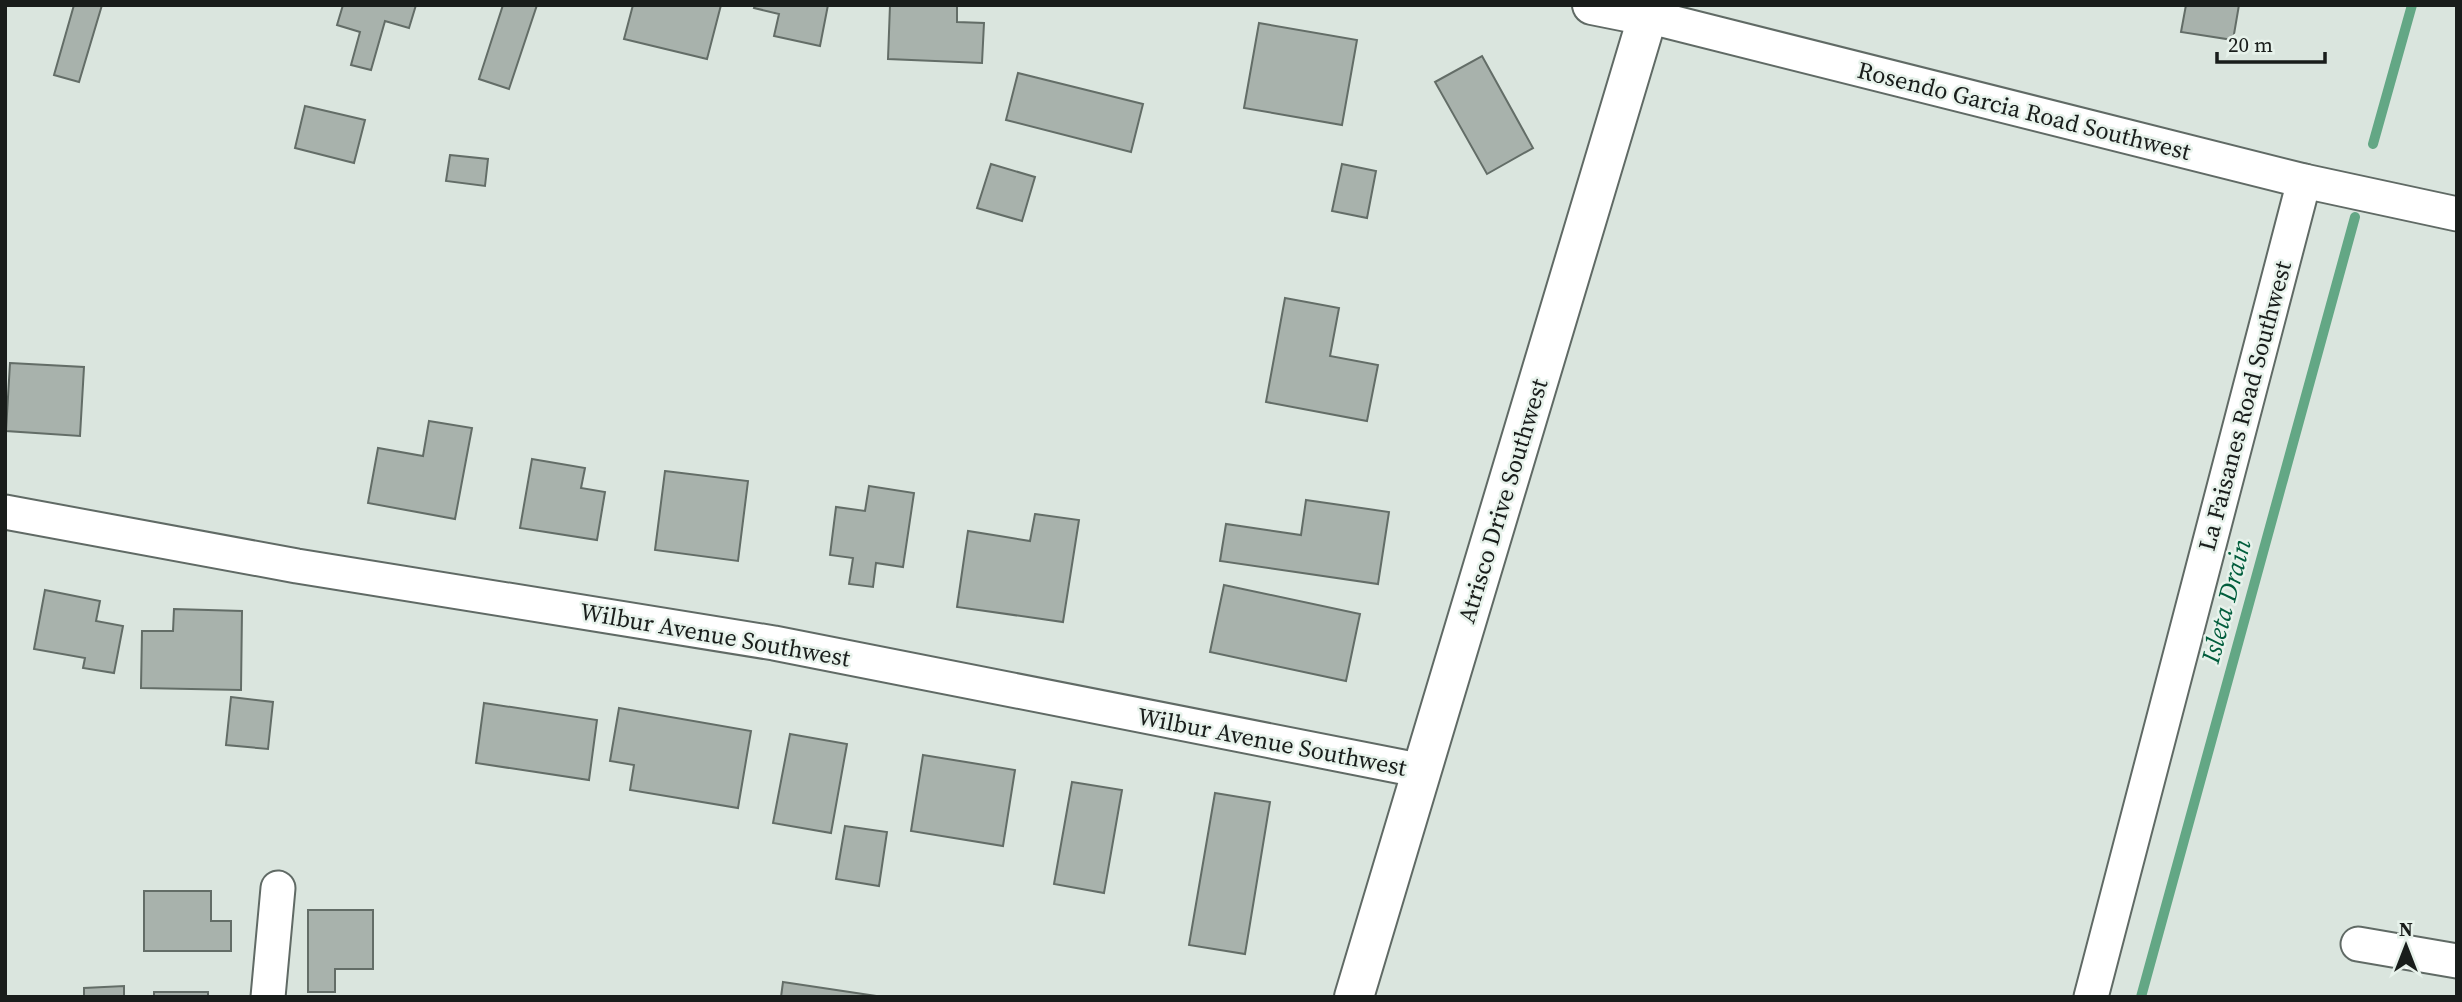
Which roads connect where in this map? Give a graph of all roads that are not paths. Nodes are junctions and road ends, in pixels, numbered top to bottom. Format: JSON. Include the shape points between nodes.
{"nodes":[{"id":1,"x":1592,"y":5,"type":"edge"},
{"id":2,"x":1649,"y":11,"type":"edge"},
{"id":3,"x":2304,"y":181,"type":"junction"},
{"id":4,"x":2457,"y":214,"type":"edge"},
{"id":5,"x":5,"y":512,"type":"edge"},
{"id":6,"x":1423,"y":771,"type":"junction"},
{"id":7,"x":278,"y":888,"type":"dead end"},
{"id":8,"x":2358,"y":944,"type":"dead end"},
{"id":9,"x":2457,"y":961,"type":"edge"},
{"id":10,"x":268,"y":997,"type":"edge"},
{"id":11,"x":1353,"y":997,"type":"edge"},
{"id":12,"x":2091,"y":997,"type":"edge"}],
"edges":[{"from":1,"to":2,"type":"street","name":"Rosendo Garcia Road Southwest"},
{"from":2,"to":3,"type":"street","name":"Rosendo Garcia Road Southwest"},
{"from":2,"to":6,"type":"street","name":"Atrisco Drive Southwest"},
{"from":3,"to":4,"type":"street","name":"Rosendo Garcia Road Southwest"},
{"from":3,"to":12,"type":"street","name":"La Faisanes Road Southwest"},
{"from":5,"to":6,"type":"street","name":"Wilbur Avenue Southwest","via":[[297,566],[774,643]]},
{"from":6,"to":11,"type":"street","name":"Atrisco Drive Southwest"},
{"from":7,"to":10,"type":"street"},
{"from":8,"to":9,"type":"street"}]}
